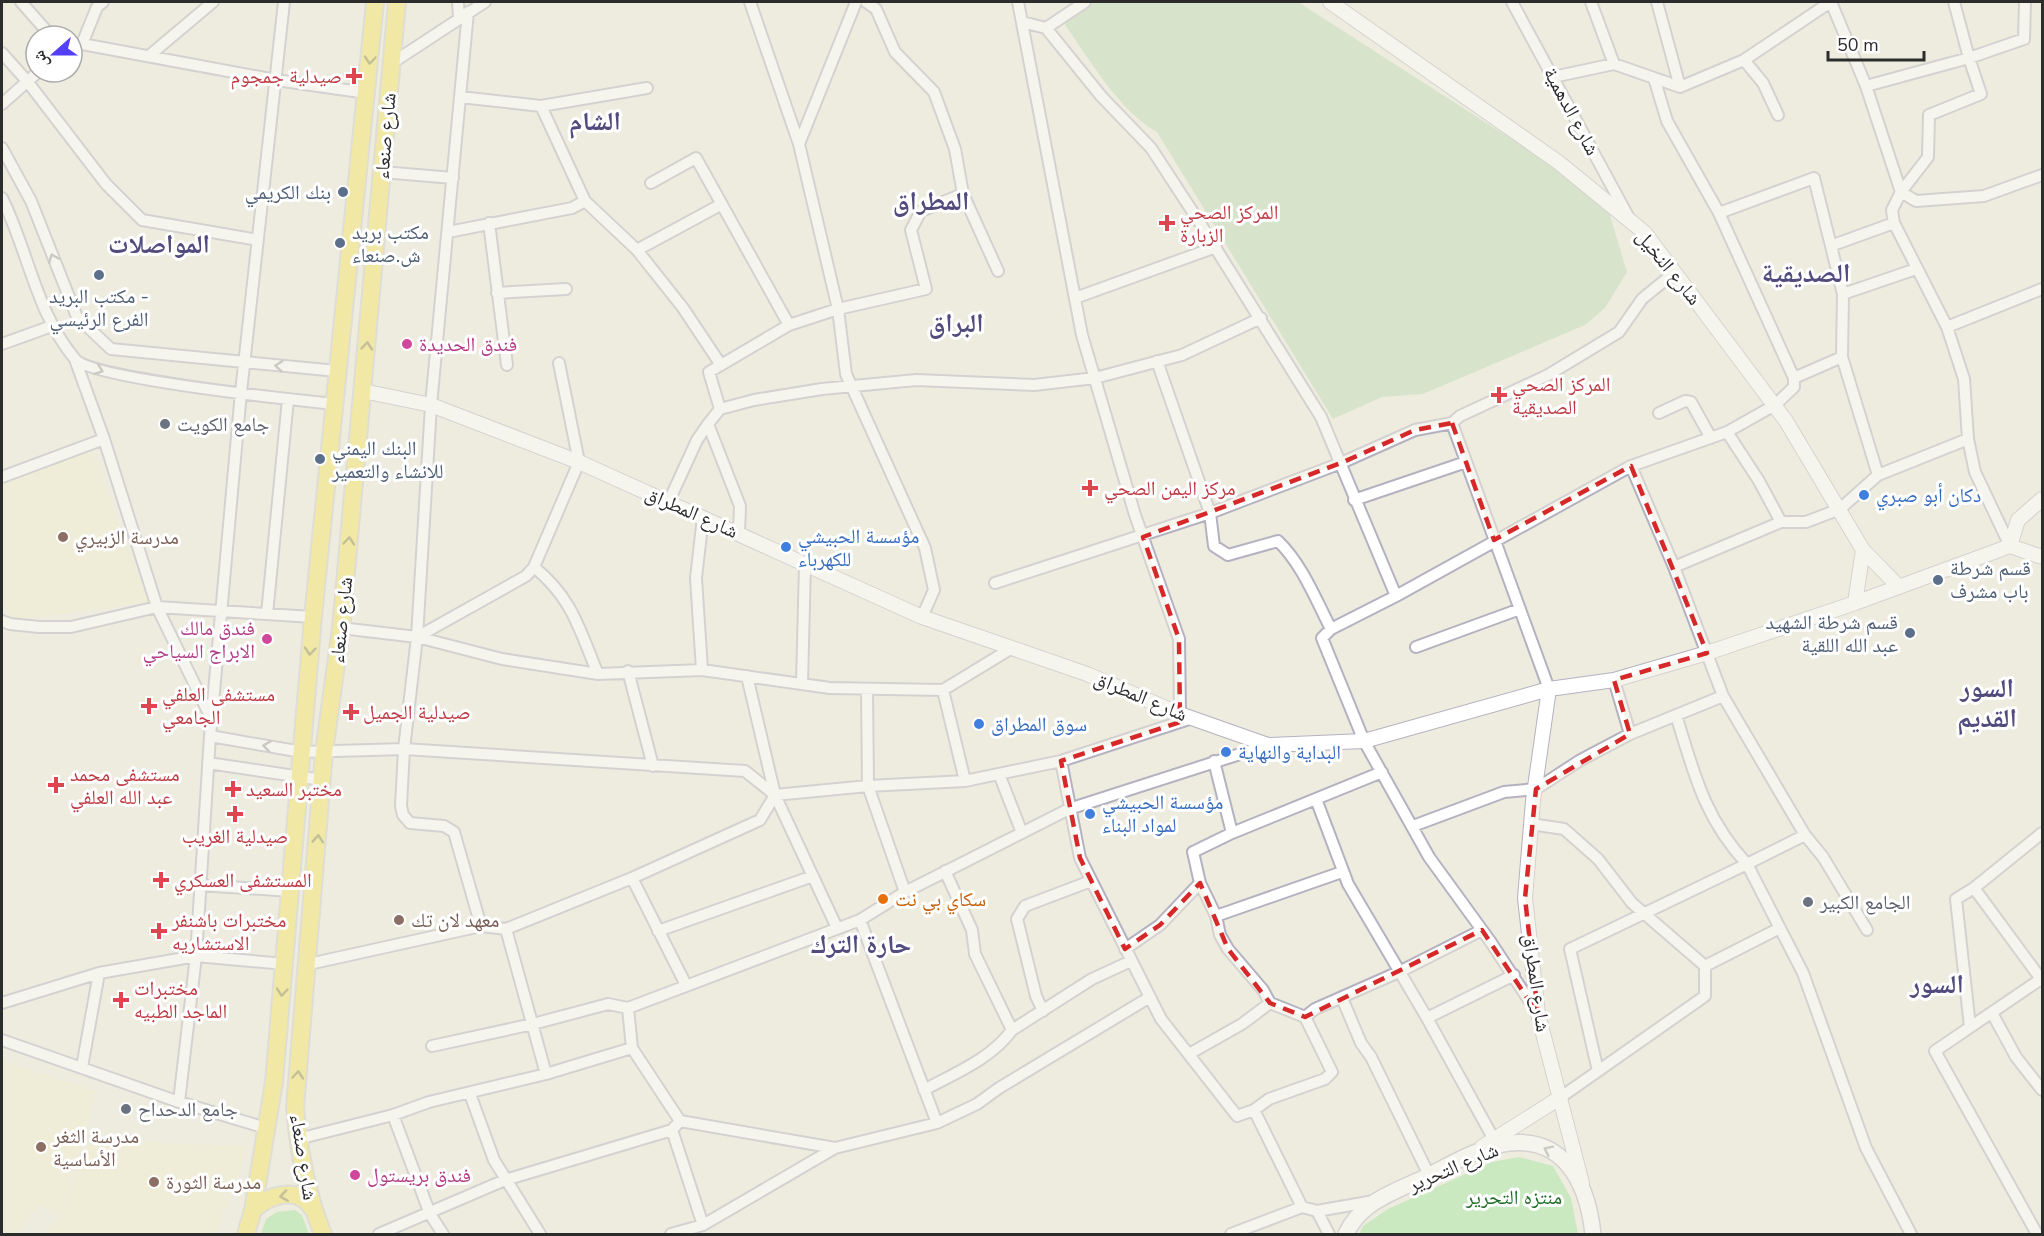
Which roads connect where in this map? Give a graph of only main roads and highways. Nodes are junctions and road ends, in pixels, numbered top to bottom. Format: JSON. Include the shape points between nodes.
{"nodes":[{"id":1,"x":375,"y":2,"type":"edge"},
{"id":2,"x":397,"y":2,"type":"edge"},
{"id":3,"x":313,"y":1209,"type":"junction"},
{"id":4,"x":253,"y":1210,"type":"junction"},
{"id":5,"x":246,"y":1234,"type":"edge"},
{"id":6,"x":323,"y":1234,"type":"edge"},
{"id":7,"x":1346,"y":1234,"type":"edge"},
{"id":8,"x":1593,"y":1234,"type":"edge"}],
"edges":[{"from":1,"to":4,"type":"highway","name":"شارع صنعاء","one_way":true,"via":[[313,616],[274,1083]]},
{"from":3,"to":2,"type":"highway","name":"شارع صنعاء","one_way":true,"via":[[295,1108],[324,752],[341,628]]},
{"from":3,"to":4,"type":"highway","one_way":true,"via":[[302,1196],[292,1194],[269,1200]]},
{"from":3,"to":6,"type":"highway","name":"شارع صنعاء"},
{"from":4,"to":5,"type":"highway","name":"شارع صنعاء"},
{"from":8,"to":7,"type":"main road","name":"شارع التحرير","one_way":true,"via":[[1590,1212],[1572,1168],[1542,1146],[1495,1142],[1377,1200],[1360,1213]]}]}
